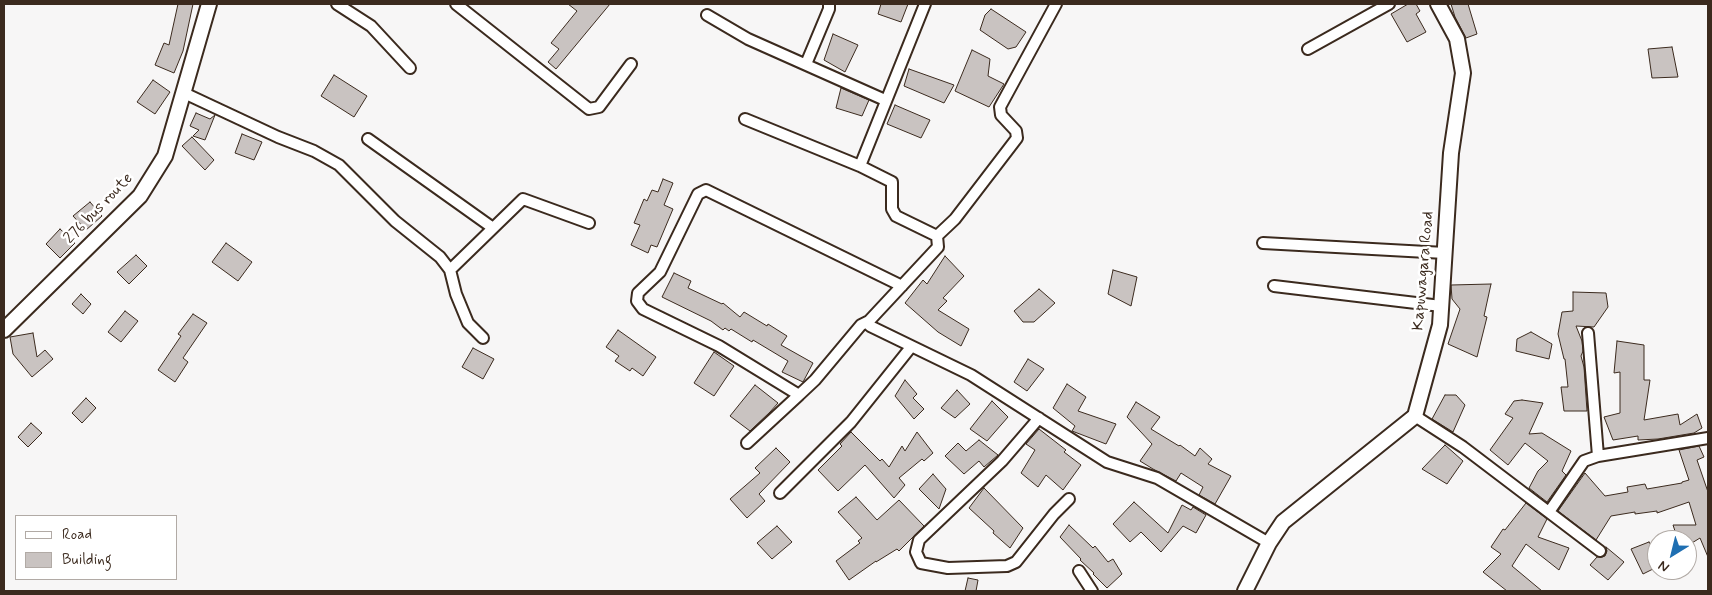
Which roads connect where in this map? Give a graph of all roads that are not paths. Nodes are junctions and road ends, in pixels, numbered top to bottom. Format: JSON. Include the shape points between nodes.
{"nodes":[{"id":1,"x":209,"y":4,"type":"edge"},
{"id":2,"x":337,"y":4,"type":"edge"},
{"id":3,"x":456,"y":4,"type":"edge"},
{"id":4,"x":830,"y":4,"type":"edge"},
{"id":5,"x":925,"y":4,"type":"edge"},
{"id":6,"x":1056,"y":4,"type":"edge"},
{"id":7,"x":1389,"y":4,"type":"edge"},
{"id":8,"x":1438,"y":4,"type":"edge"},
{"id":9,"x":707,"y":15,"type":"dead end"},
{"id":10,"x":1308,"y":49,"type":"dead end"},
{"id":11,"x":631,"y":64,"type":"dead end"},
{"id":12,"x":806,"y":64,"type":"junction"},
{"id":13,"x":410,"y":68,"type":"dead end"},
{"id":14,"x":184,"y":93,"type":"junction"},
{"id":15,"x":885,"y":100,"type":"junction"},
{"id":16,"x":745,"y":119,"type":"dead end"},
{"id":17,"x":368,"y":139,"type":"dead end"},
{"id":18,"x":860,"y":166,"type":"junction"},
{"id":19,"x":589,"y":224,"type":"dead end"},
{"id":20,"x":493,"y":228,"type":"junction"},
{"id":21,"x":937,"y":236,"type":"junction"},
{"id":22,"x":1263,"y":243,"type":"dead end"},
{"id":23,"x":1445,"y":253,"type":"junction"},
{"id":24,"x":450,"y":270,"type":"junction"},
{"id":25,"x":902,"y":286,"type":"junction"},
{"id":26,"x":1274,"y":286,"type":"dead end"},
{"id":27,"x":1441,"y":306,"type":"junction"},
{"id":28,"x":869,"y":321,"type":"junction"},
{"id":29,"x":4,"y":330,"type":"edge"},
{"id":30,"x":1588,"y":333,"type":"dead end"},
{"id":31,"x":483,"y":338,"type":"dead end"},
{"id":32,"x":911,"y":347,"type":"junction"},
{"id":33,"x":799,"y":395,"type":"junction"},
{"id":34,"x":1415,"y":416,"type":"junction"},
{"id":35,"x":1039,"y":418,"type":"junction"},
{"id":36,"x":1708,"y":438,"type":"edge"},
{"id":37,"x":747,"y":443,"type":"dead end"},
{"id":38,"x":1598,"y":456,"type":"junction"},
{"id":39,"x":780,"y":493,"type":"dead end"},
{"id":40,"x":1069,"y":499,"type":"dead end"},
{"id":41,"x":1549,"y":512,"type":"junction"},
{"id":42,"x":1269,"y":543,"type":"junction"},
{"id":43,"x":1600,"y":551,"type":"dead end"},
{"id":44,"x":1079,"y":571,"type":"dead end"},
{"id":45,"x":1092,"y":591,"type":"edge"},
{"id":46,"x":1245,"y":591,"type":"edge"}],
"edges":[{"from":1,"to":14,"type":"street","name":"276 bus route"},
{"from":2,"to":13,"type":"street","via":[[371,26]]},
{"from":3,"to":11,"type":"street","via":[[589,109],[599,108]]},
{"from":4,"to":12,"type":"street"},
{"from":5,"to":15,"type":"street"},
{"from":6,"to":21,"type":"street","via":[[1000,107],[1001,115],[1016,130],[1017,138],[956,219]]},
{"from":7,"to":10,"type":"street"},
{"from":8,"to":23,"type":"street","name":"Kapuwagara Road","via":[[1457,39],[1463,73],[1451,153]]},
{"from":9,"to":12,"type":"street","via":[[748,39]]},
{"from":12,"to":15,"type":"street"},
{"from":14,"to":24,"type":"street","via":[[339,165],[395,221],[440,257]]},
{"from":14,"to":29,"type":"street","name":"276 bus route","via":[[166,156],[140,196]]},
{"from":15,"to":18,"type":"street"},
{"from":16,"to":18,"type":"street"},
{"from":17,"to":20,"type":"street"},
{"from":18,"to":21,"type":"street","via":[[892,182],[892,209],[896,216]]},
{"from":19,"to":20,"type":"street","via":[[523,199]]},
{"from":20,"to":24,"type":"street"},
{"from":21,"to":25,"type":"street","via":[[938,247]]},
{"from":22,"to":23,"type":"street"},
{"from":23,"to":27,"type":"street","name":"Kapuwagara Road"},
{"from":24,"to":31,"type":"street","via":[[468,323]]},
{"from":25,"to":28,"type":"street"},
{"from":25,"to":33,"type":"street","via":[[706,190],[698,194],[660,272],[638,293],[637,301],[643,309],[719,346]]},
{"from":26,"to":27,"type":"street"},
{"from":27,"to":34,"type":"street","name":"Kapuwagara Road","via":[[1440,325]]},
{"from":28,"to":32,"type":"street","via":[[870,326]]},
{"from":28,"to":33,"type":"street","via":[[861,325],[816,380]]},
{"from":30,"to":38,"type":"street"},
{"from":32,"to":35,"type":"street","via":[[971,375]]},
{"from":32,"to":39,"type":"street","via":[[852,422]]},
{"from":33,"to":37,"type":"street"},
{"from":34,"to":41,"type":"street","via":[[1463,447]]},
{"from":34,"to":42,"type":"street","via":[[1283,522]]},
{"from":35,"to":40,"type":"street","via":[[1002,461],[919,540],[916,552],[921,563],[948,568],[1007,566],[1016,562]]},
{"from":35,"to":42,"type":"street","via":[[1107,462],[1157,478]]},
{"from":36,"to":38,"type":"street"},
{"from":38,"to":41,"type":"street","via":[[1584,461]]},
{"from":41,"to":43,"type":"street"},
{"from":42,"to":46,"type":"street"},
{"from":44,"to":45,"type":"street"}]}
